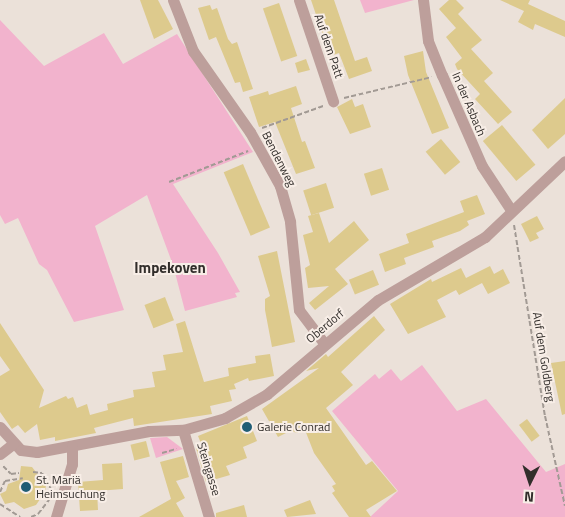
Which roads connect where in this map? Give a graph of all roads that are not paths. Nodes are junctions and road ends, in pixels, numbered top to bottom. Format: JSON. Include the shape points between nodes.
{"nodes":[{"id":1,"x":173,"y":0,"type":"edge"},
{"id":2,"x":299,"y":0,"type":"edge"},
{"id":3,"x":423,"y":0,"type":"edge"},
{"id":4,"x":333,"y":101,"type":"dead end"},
{"id":5,"x":565,"y":161,"type":"edge"},
{"id":6,"x":511,"y":210,"type":"junction"},
{"id":7,"x":324,"y":343,"type":"junction"},
{"id":8,"x":0,"y":427,"type":"edge"},
{"id":9,"x":183,"y":430,"type":"junction"},
{"id":10,"x":12,"y":444,"type":"junction"},
{"id":11,"x":72,"y":446,"type":"junction"},
{"id":12,"x":0,"y":454,"type":"edge"},
{"id":13,"x":56,"y":517,"type":"edge"},
{"id":14,"x":209,"y":517,"type":"edge"}],
"edges":[{"from":1,"to":7,"type":"street","name":"Bendenweg","via":[[194,51],[259,147],[280,186],[290,222],[299,310]]},
{"from":2,"to":4,"type":"street","name":"Auf dem Patt"},
{"from":3,"to":6,"type":"street","name":"In der Asbach","via":[[428,41],[442,75],[482,166]]},
{"from":5,"to":6,"type":"street","name":"Oberdorf"},
{"from":6,"to":7,"type":"street","name":"Oberdorf","via":[[485,237],[378,300]]},
{"from":7,"to":9,"type":"street","name":"Oberdorf","via":[[267,394],[224,418]]},
{"from":8,"to":10,"type":"street"},
{"from":9,"to":11,"type":"street","name":"Oberdorf","via":[[149,431]]},
{"from":9,"to":14,"type":"street","name":"Steingasse"},
{"from":10,"to":11,"type":"street","name":"Oberdorf","via":[[28,452]]},
{"from":10,"to":12,"type":"street"},
{"from":11,"to":13,"type":"street","via":[[72,464]]}]}
